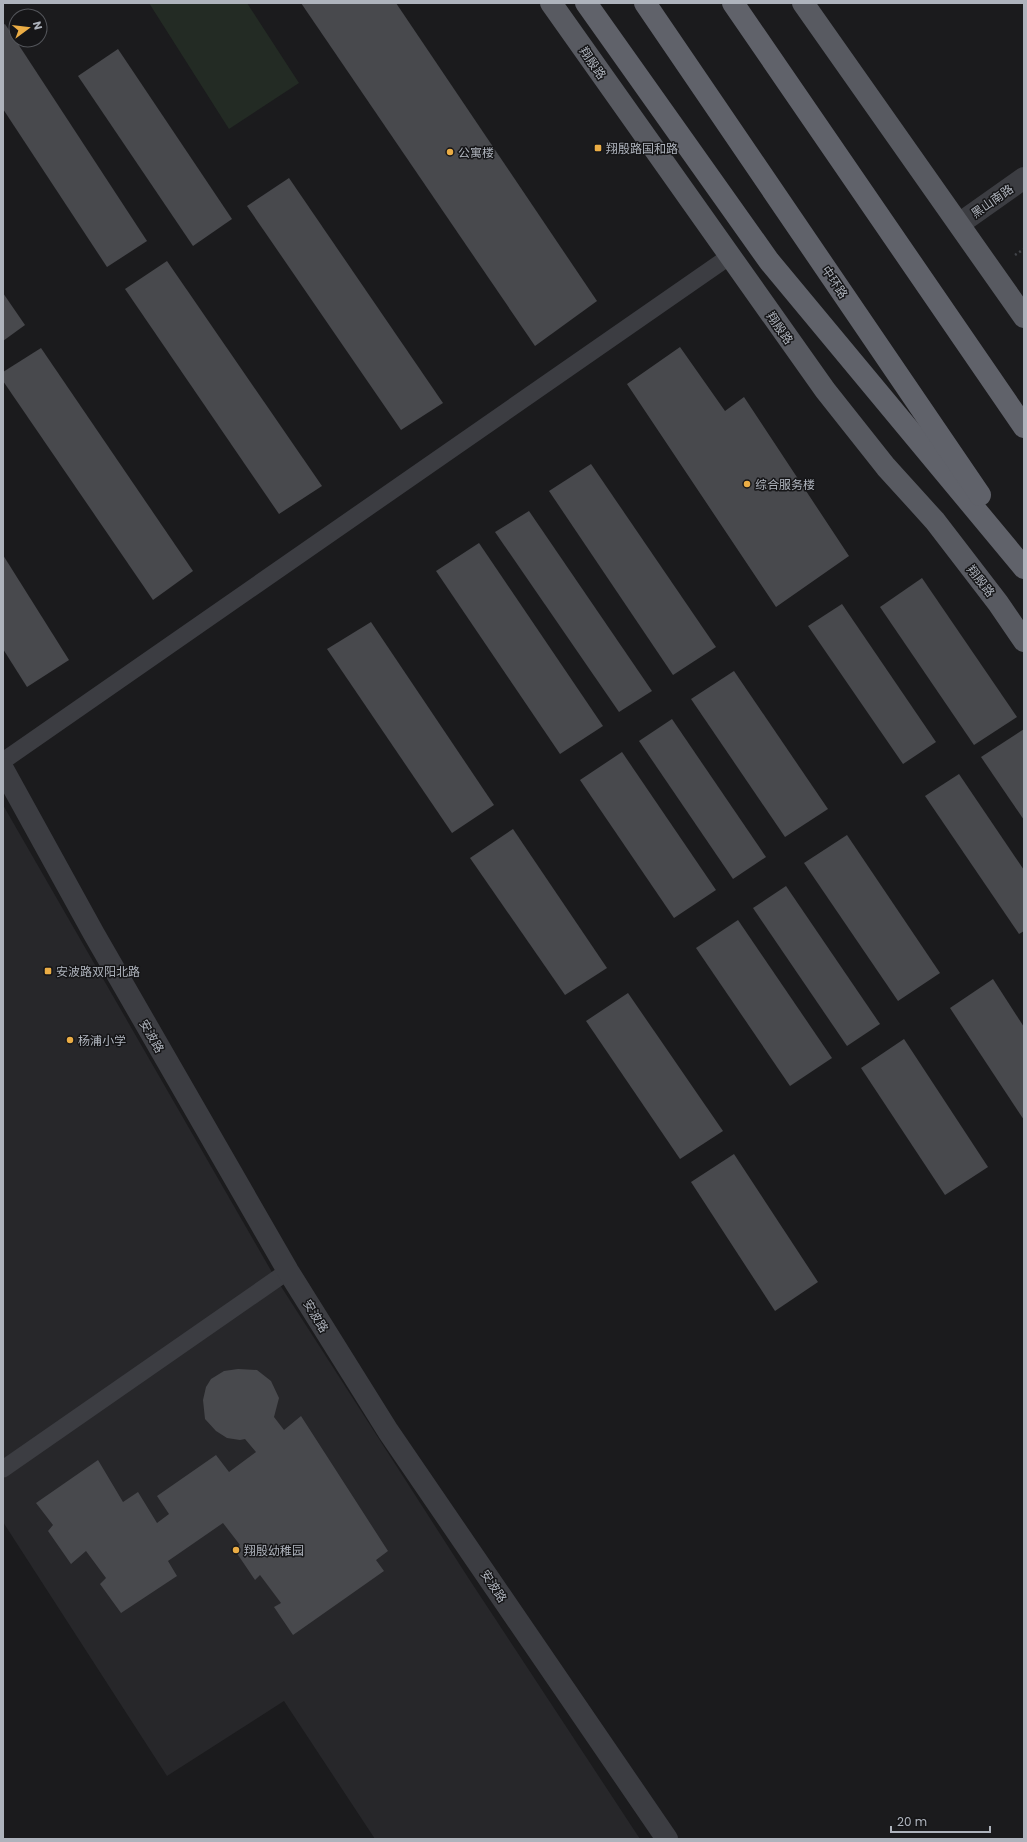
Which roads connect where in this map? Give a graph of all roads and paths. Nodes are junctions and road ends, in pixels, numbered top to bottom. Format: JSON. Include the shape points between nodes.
{"nodes":[{"id":1,"x":551,"y":3,"type":"edge"},
{"id":2,"x":586,"y":3,"type":"edge"},
{"id":3,"x":645,"y":3,"type":"edge"},
{"id":4,"x":733,"y":3,"type":"edge"},
{"id":5,"x":803,"y":3,"type":"edge"},
{"id":6,"x":1024,"y":178,"type":"edge"},
{"id":7,"x":959,"y":224,"type":"junction"},
{"id":8,"x":730,"y":256,"type":"junction"},
{"id":9,"x":1024,"y":317,"type":"edge"},
{"id":10,"x":1024,"y":427,"type":"edge"},
{"id":11,"x":1024,"y":560,"type":"edge"},
{"id":12,"x":1024,"y":568,"type":"edge"},
{"id":13,"x":1024,"y":641,"type":"edge"},
{"id":14,"x":3,"y":761,"type":"edge"},
{"id":15,"x":3,"y":769,"type":"edge"},
{"id":16,"x":288,"y":1271,"type":"junction"},
{"id":17,"x":3,"y":1469,"type":"edge"},
{"id":18,"x":667,"y":1839,"type":"edge"}],
"edges":[{"from":1,"to":8,"type":"main road","name":"翔殷路"},
{"from":2,"to":12,"type":"highway","via":[[769,261]]},
{"from":3,"to":11,"type":"highway","name":"中环路"},
{"from":4,"to":10,"type":"highway"},
{"from":5,"to":7,"type":"main road"},
{"from":6,"to":7,"type":"street","name":"黑山南路"},
{"from":7,"to":9,"type":"main road"},
{"from":8,"to":13,"type":"main road","name":"翔殷路","via":[[825,390],[886,467],[935,521]]},
{"from":8,"to":14,"type":"lane"},
{"from":15,"to":16,"type":"street","name":"安波路","via":[[105,954]]},
{"from":16,"to":17,"type":"lane"},
{"from":16,"to":18,"type":"street","name":"安波路","via":[[388,1432]]}]}
